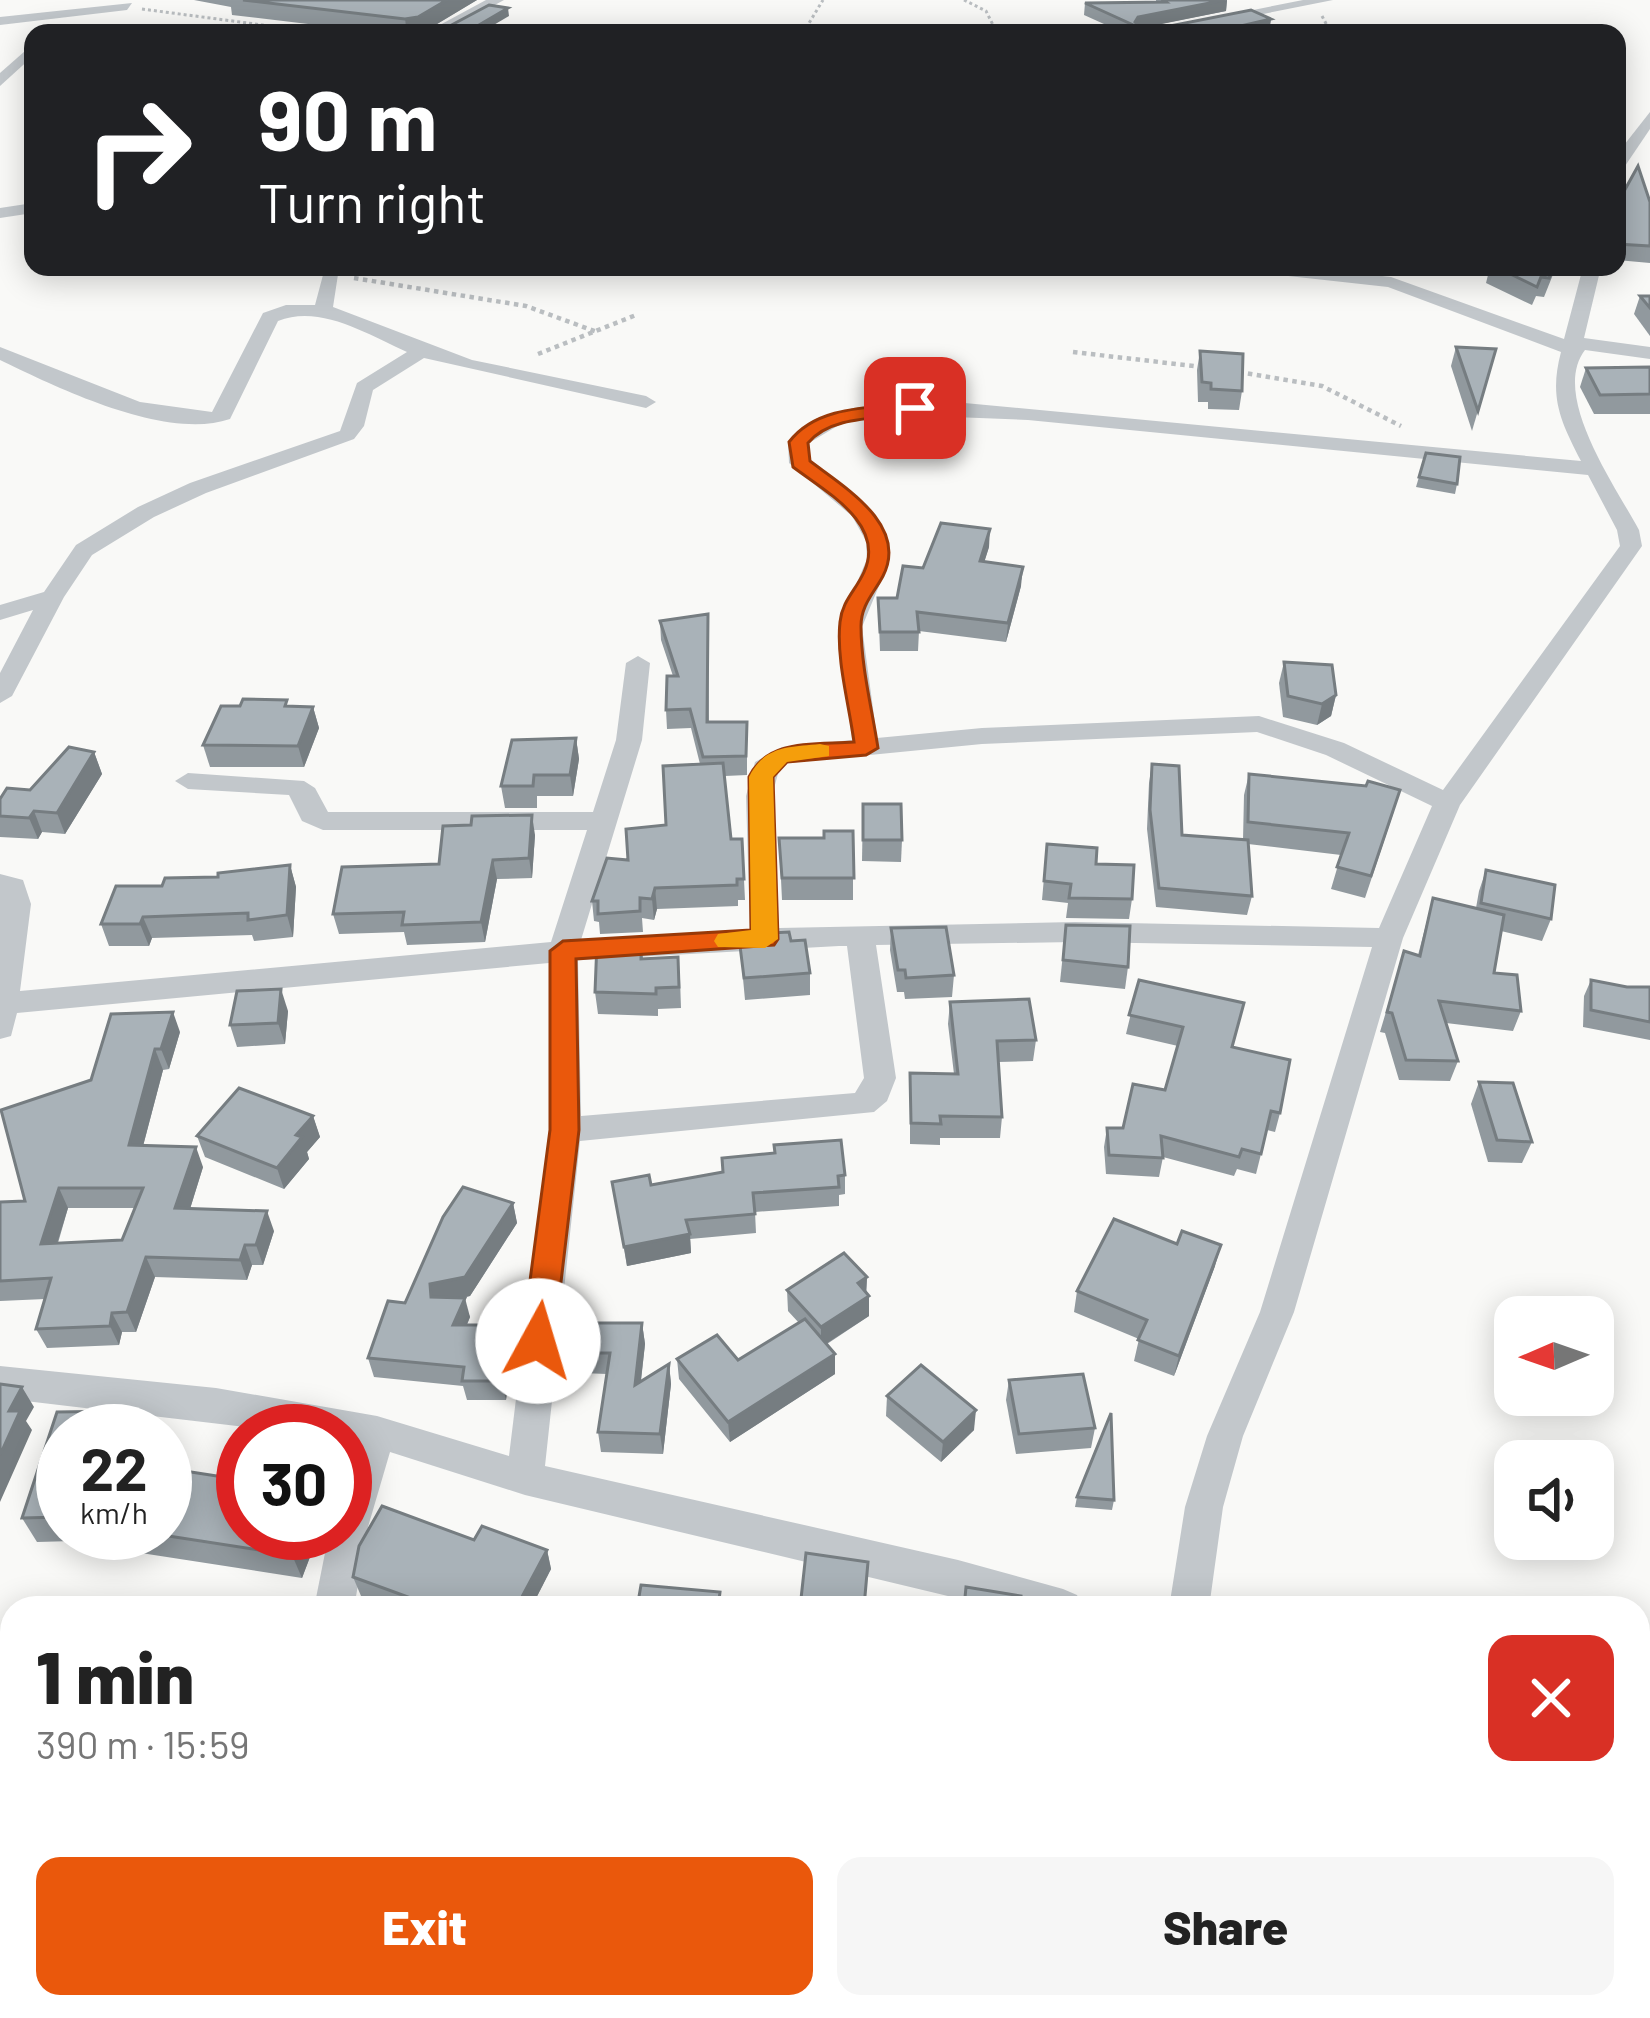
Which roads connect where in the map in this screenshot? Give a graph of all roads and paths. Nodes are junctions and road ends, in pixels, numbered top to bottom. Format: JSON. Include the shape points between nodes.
{"nodes":[{"id":1,"x":497,"y":0,"type":"edge"},
{"id":2,"x":964,"y":0,"type":"edge"},
{"id":3,"x":1326,"y":0,"type":"edge"},
{"id":4,"x":134,"y":3,"type":"edge"},
{"id":5,"x":0,"y":21,"type":"edge"},
{"id":6,"x":86,"y":24,"type":"edge"},
{"id":7,"x":266,"y":24,"type":"edge"},
{"id":8,"x":450,"y":24,"type":"edge"},
{"id":9,"x":992,"y":24,"type":"edge"},
{"id":10,"x":1194,"y":24,"type":"edge"},
{"id":11,"x":24,"y":57,"type":"edge"},
{"id":12,"x":0,"y":81,"type":"edge"},
{"id":13,"x":1650,"y":117,"type":"edge"},
{"id":14,"x":1626,"y":153,"type":"edge"},
{"id":15,"x":322,"y":276,"type":"edge"},
{"id":16,"x":346,"y":276,"type":"edge"},
{"id":17,"x":1336,"y":276,"type":"edge"},
{"id":18,"x":1590,"y":276,"type":"edge"},
{"id":19,"x":323,"y":310,"type":"junction"},
{"id":20,"x":636,"y":315,"type":"dead end"},
{"id":21,"x":596,"y":332,"type":"junction"},
{"id":22,"x":1575,"y":346,"type":"junction"},
{"id":23,"x":422,"y":351,"type":"junction"},
{"id":24,"x":1072,"y":352,"type":"dead end"},
{"id":25,"x":0,"y":353,"type":"edge"},
{"id":26,"x":1650,"y":353,"type":"edge"},
{"id":27,"x":1207,"y":368,"type":"edge"},
{"id":28,"x":1229,"y":370,"type":"edge"},
{"id":29,"x":505,"y":375,"type":"junction"},
{"id":30,"x":646,"y":401,"type":"dead end"},
{"id":31,"x":1446,"y":451,"type":"junction"},
{"id":32,"x":1594,"y":469,"type":"junction"},
{"id":33,"x":52,"y":597,"type":"junction"},
{"id":34,"x":0,"y":613,"type":"edge"},
{"id":35,"x":638,"y":663,"type":"dead end"},
{"id":36,"x":0,"y":696,"type":"edge"},
{"id":37,"x":866,"y":748,"type":"junction"},
{"id":38,"x":188,"y":781,"type":"dead end"},
{"id":39,"x":1447,"y":803,"type":"junction"},
{"id":40,"x":604,"y":821,"type":"junction"},
{"id":41,"x":0,"y":884,"type":"edge"},
{"id":42,"x":860,"y":937,"type":"junction"},
{"id":43,"x":1389,"y":938,"type":"junction"},
{"id":44,"x":765,"y":939,"type":"junction"},
{"id":45,"x":563,"y":951,"type":"junction"},
{"id":46,"x":1,"y":1012,"type":"edge"},
{"id":47,"x":565,"y":1130,"type":"junction"},
{"id":48,"x":0,"y":1382,"type":"edge"},
{"id":49,"x":377,"y":1432,"type":"junction"},
{"id":50,"x":525,"y":1478,"type":"junction"},
{"id":51,"x":336,"y":1596,"type":"edge"},
{"id":52,"x":1021,"y":1596,"type":"edge"},
{"id":53,"x":1191,"y":1596,"type":"edge"}],
"edges":[{"from":1,"to":8,"type":"street"},
{"from":2,"to":9,"type":"path"},
{"from":3,"to":10,"type":"street"},
{"from":4,"to":5,"type":"street"},
{"from":4,"to":6,"type":"street"},
{"from":4,"to":7,"type":"path"},
{"from":11,"to":12,"type":"street"},
{"from":13,"to":14,"type":"street"},
{"from":15,"to":19,"type":"street"},
{"from":16,"to":21,"type":"path","via":[[526,306]]},
{"from":17,"to":22,"type":"street","via":[[1391,282]]},
{"from":18,"to":22,"type":"street"},
{"from":19,"to":23,"type":"street"},
{"from":19,"to":25,"type":"street","via":[[270,317],[223,415],[214,418],[149,408]]},
{"from":20,"to":21,"type":"path"},
{"from":21,"to":29,"type":"path","via":[[523,359]]},
{"from":22,"to":26,"type":"street"},
{"from":22,"to":32,"type":"street","via":[[1563,383]]},
{"from":23,"to":29,"type":"street"},
{"from":23,"to":33,"type":"street","via":[[364,387],[346,435],[146,512],[84,550]]},
{"from":24,"to":27,"type":"path"},
{"from":28,"to":31,"type":"path","via":[[1322,386]]},
{"from":29,"to":30,"type":"street"},
{"from":31,"to":32,"type":"street"},
{"from":31,"to":37,"type":"street","via":[[952,410],[812,426],[798,442],[800,463],[851,502],[881,551],[850,624]]},
{"from":32,"to":39,"type":"street","via":[[1628,530],[1624,563]]},
{"from":33,"to":34,"type":"street"},
{"from":33,"to":36,"type":"street"},
{"from":35,"to":40,"type":"street","via":[[628,740]]},
{"from":37,"to":39,"type":"street","via":[[1259,724],[1335,748]]},
{"from":37,"to":44,"type":"street","via":[[768,762],[759,796]]},
{"from":38,"to":40,"type":"street","via":[[296,787],[323,821]]},
{"from":39,"to":43,"type":"street"},
{"from":40,"to":45,"type":"street"},
{"from":41,"to":46,"type":"street","via":[[13,887],[17,904]]},
{"from":42,"to":43,"type":"street"},
{"from":42,"to":44,"type":"street"},
{"from":42,"to":47,"type":"street","via":[[880,1078],[863,1104]]},
{"from":43,"to":53,"type":"street","via":[[1277,1312],[1209,1489]]},
{"from":44,"to":45,"type":"street"},
{"from":45,"to":46,"type":"street","via":[[312,971]]},
{"from":45,"to":47,"type":"street"},
{"from":47,"to":50,"type":"street"},
{"from":48,"to":49,"type":"street","via":[[216,1404]]},
{"from":49,"to":50,"type":"street"},
{"from":49,"to":51,"type":"street"},
{"from":50,"to":52,"type":"street"}]}
